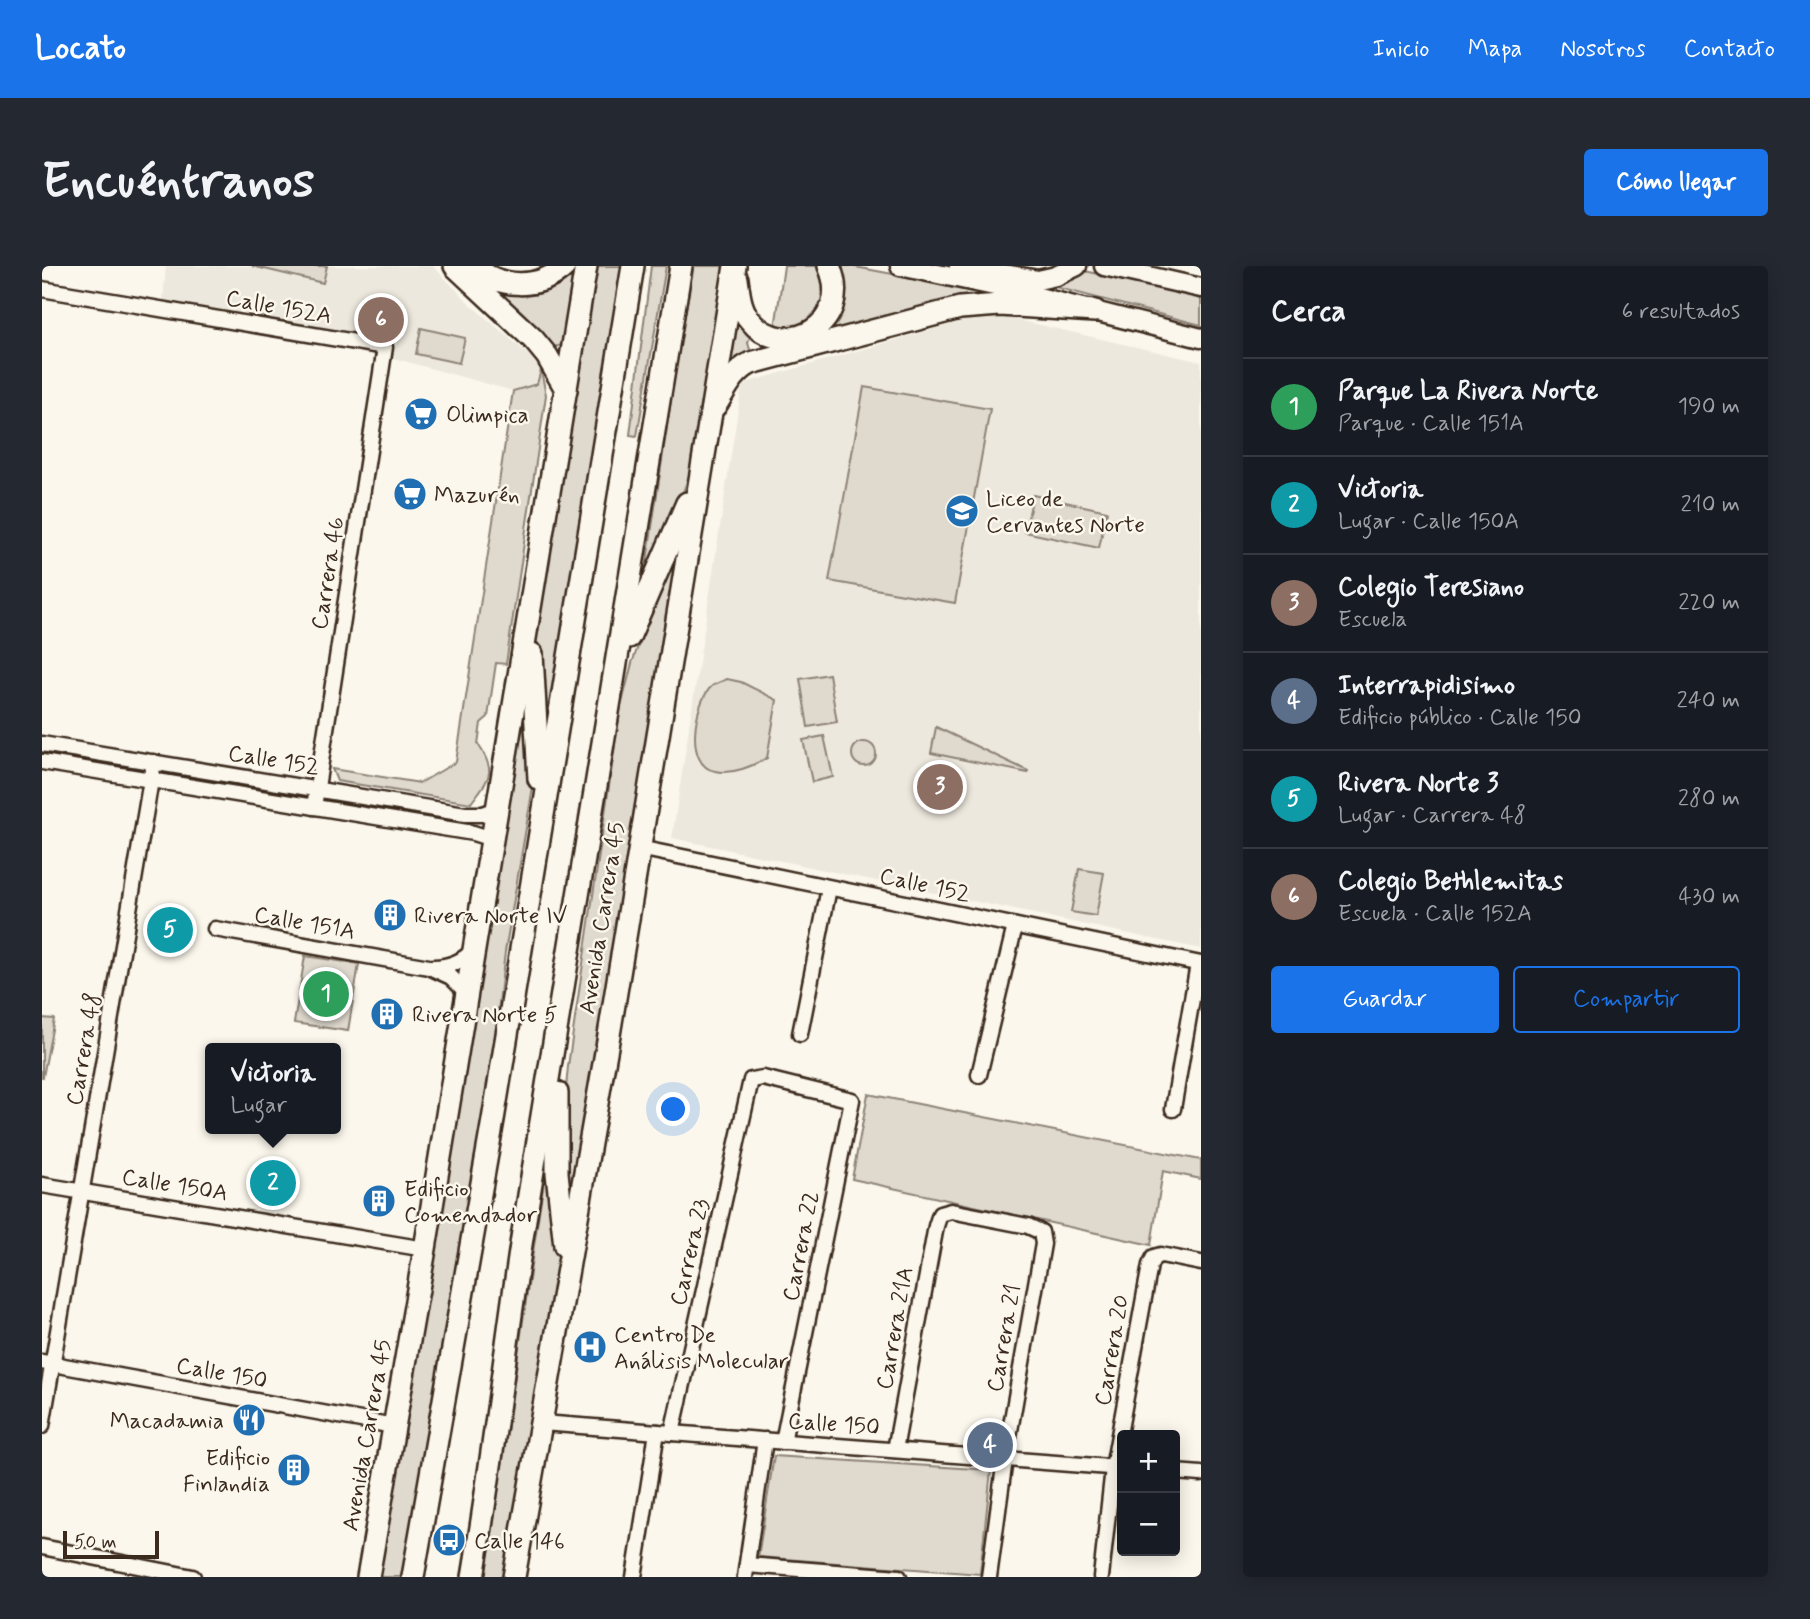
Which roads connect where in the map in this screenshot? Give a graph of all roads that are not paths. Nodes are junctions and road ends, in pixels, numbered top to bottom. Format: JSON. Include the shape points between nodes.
{"nodes":[{"id":1,"x":456,"y":266,"type":"edge"},
{"id":2,"x":474,"y":266,"type":"edge"},
{"id":3,"x":565,"y":266,"type":"edge"},
{"id":4,"x":586,"y":266,"type":"edge"},
{"id":5,"x":633,"y":266,"type":"edge"},
{"id":6,"x":681,"y":266,"type":"edge"},
{"id":7,"x":735,"y":266,"type":"edge"},
{"id":8,"x":829,"y":266,"type":"edge"},
{"id":9,"x":900,"y":266,"type":"edge"},
{"id":10,"x":1077,"y":266,"type":"edge"},
{"id":11,"x":1104,"y":266,"type":"edge"},
{"id":12,"x":1144,"y":270,"type":"edge"},
{"id":13,"x":955,"y":272,"type":"edge"},
{"id":14,"x":1201,"y":288,"type":"edge"},
{"id":15,"x":42,"y":289,"type":"edge"},
{"id":16,"x":1095,"y":311,"type":"junction"},
{"id":17,"x":1201,"y":338,"type":"edge"},
{"id":18,"x":385,"y":347,"type":"joint"},
{"id":19,"x":566,"y":389,"type":"junction"},
{"id":20,"x":710,"y":416,"type":"junction"},
{"id":21,"x":698,"y":476,"type":"junction"},
{"id":22,"x":529,"y":614,"type":"junction"},
{"id":23,"x":616,"y":668,"type":"junction"},
{"id":24,"x":42,"y":744,"type":"edge"},
{"id":25,"x":42,"y":762,"type":"edge"},
{"id":26,"x":154,"y":762,"type":"junction"},
{"id":27,"x":151,"y":780,"type":"junction"},
{"id":28,"x":316,"y":789,"type":"junction"},
{"id":29,"x":314,"y":807,"type":"junction"},
{"id":30,"x":497,"y":809,"type":"junction"},
{"id":31,"x":541,"y":823,"type":"junction"},
{"id":32,"x":492,"y":839,"type":"junction"},
{"id":33,"x":639,"y":848,"type":"junction"},
{"id":34,"x":829,"y":888,"type":"junction"},
{"id":35,"x":1015,"y":926,"type":"junction"},
{"id":36,"x":215,"y":929,"type":"dead end"},
{"id":37,"x":475,"y":947,"type":"junction"},
{"id":38,"x":1200,"y":964,"type":"edge"},
{"id":39,"x":429,"y":967,"type":"junction"},
{"id":40,"x":467,"y":993,"type":"junction"},
{"id":41,"x":557,"y":1028,"type":"junction"},
{"id":42,"x":800,"y":1034,"type":"dead end"},
{"id":43,"x":979,"y":1075,"type":"dead end"},
{"id":44,"x":852,"y":1100,"type":"joint"},
{"id":45,"x":1173,"y":1109,"type":"dead end"},
{"id":46,"x":42,"y":1185,"type":"edge"},
{"id":47,"x":82,"y":1192,"type":"junction"},
{"id":48,"x":1041,"y":1232,"type":"joint"},
{"id":49,"x":425,"y":1249,"type":"junction"},
{"id":50,"x":1201,"y":1263,"type":"edge"},
{"id":51,"x":566,"y":1283,"type":"junction"},
{"id":52,"x":47,"y":1363,"type":"edge"},
{"id":53,"x":542,"y":1423,"type":"junction"},
{"id":54,"x":42,"y":1426,"type":"edge"},
{"id":55,"x":394,"y":1426,"type":"junction"},
{"id":56,"x":1124,"y":1430,"type":"edge"},
{"id":57,"x":665,"y":1432,"type":"junction"},
{"id":58,"x":765,"y":1440,"type":"junction"},
{"id":59,"x":783,"y":1442,"type":"junction"},
{"id":60,"x":895,"y":1450,"type":"junction"},
{"id":61,"x":1005,"y":1459,"type":"junction"},
{"id":62,"x":1117,"y":1468,"type":"edge"},
{"id":63,"x":1180,"y":1472,"type":"edge"},
{"id":64,"x":1117,"y":1474,"type":"edge"},
{"id":65,"x":1201,"y":1474,"type":"edge"},
{"id":66,"x":42,"y":1547,"type":"edge"},
{"id":67,"x":746,"y":1571,"type":"edge"},
{"id":68,"x":413,"y":1573,"type":"edge"},
{"id":69,"x":192,"y":1577,"type":"edge"},
{"id":70,"x":368,"y":1577,"type":"edge"},
{"id":71,"x":473,"y":1577,"type":"edge"},
{"id":72,"x":514,"y":1577,"type":"edge"},
{"id":73,"x":634,"y":1577,"type":"edge"},
{"id":74,"x":899,"y":1577,"type":"edge"},
{"id":75,"x":989,"y":1577,"type":"edge"},
{"id":76,"x":1101,"y":1577,"type":"edge"}],
"edges":[{"from":1,"to":19,"type":"highway","via":[[533,339]]},
{"from":2,"to":3,"type":"highway","via":[[496,280],[522,284],[546,279]]},
{"from":4,"to":19,"type":"highway","name":"Avenida Carrera 45"},
{"from":5,"to":31,"type":"highway"},
{"from":6,"to":23,"type":"highway","name":"Avenida Carrera 45"},
{"from":7,"to":8,"type":"highway","via":[[739,298],[749,320],[763,332],[790,337],[804,335],[829,316],[835,286]]},
{"from":7,"to":20,"type":"highway","name":"Avenida Carrera 45"},
{"from":9,"to":13,"type":"main road"},
{"from":10,"to":13,"type":"main road","via":[[1038,280]]},
{"from":11,"to":12,"type":"main road"},
{"from":12,"to":14,"type":"main road"},
{"from":13,"to":16,"type":"main road"},
{"from":15,"to":18,"type":"street","name":"Calle 152A"},
{"from":16,"to":17,"type":"main road"},
{"from":16,"to":20,"type":"highway","via":[[960,307],[759,361],[738,371]]},
{"from":18,"to":28,"type":"street","name":"Carrera 46"},
{"from":19,"to":22,"type":"highway","name":"Avenida Carrera 45"},
{"from":20,"to":21,"type":"highway","name":"Avenida Carrera 45"},
{"from":21,"to":23,"type":"highway"},
{"from":21,"to":33,"type":"highway","name":"Avenida Carrera 45"},
{"from":22,"to":30,"type":"highway","name":"Avenida Carrera 45"},
{"from":22,"to":31,"type":"highway"},
{"from":23,"to":41,"type":"highway","name":"Avenida Carrera 45"},
{"from":24,"to":26,"type":"street","name":"Calle 152"},
{"from":25,"to":27,"type":"street","name":"Calle 152"},
{"from":26,"to":27,"type":"street","name":"Carrera 48"},
{"from":26,"to":28,"type":"street","name":"Calle 152"},
{"from":27,"to":29,"type":"street","name":"Calle 152"},
{"from":27,"to":47,"type":"street","name":"Carrera 48"},
{"from":28,"to":29,"type":"street","name":"Carrera 46"},
{"from":28,"to":30,"type":"street","name":"Calle 152","via":[[465,814]]},
{"from":29,"to":32,"type":"street","name":"Calle 152"},
{"from":30,"to":32,"type":"highway","name":"Avenida Carrera 45"},
{"from":31,"to":68,"type":"highway"},
{"from":32,"to":37,"type":"highway","name":"Avenida Carrera 45"},
{"from":33,"to":34,"type":"street","name":"Calle 152"},
{"from":33,"to":51,"type":"highway","name":"Avenida Carrera 45"},
{"from":34,"to":35,"type":"street","name":"Calle 152"},
{"from":34,"to":42,"type":"street"},
{"from":35,"to":38,"type":"street","name":"Calle 152"},
{"from":35,"to":43,"type":"street"},
{"from":36,"to":39,"type":"street","name":"Calle 151A"},
{"from":37,"to":39,"type":"street","name":"Calle 151A","via":[[457,962]]},
{"from":37,"to":40,"type":"highway","name":"Avenida Carrera 45"},
{"from":38,"to":45,"type":"street"},
{"from":39,"to":40,"type":"street","name":"Calle 151A","via":[[451,977]]},
{"from":40,"to":49,"type":"highway","name":"Avenida Carrera 45"},
{"from":41,"to":51,"type":"highway","via":[[557,1173]]},
{"from":41,"to":71,"type":"highway","name":"Avenida Carrera 45"},
{"from":44,"to":57,"type":"street","name":"Carrera 23","via":[[763,1077],[751,1080]]},
{"from":44,"to":59,"type":"street","name":"Carrera 22"},
{"from":46,"to":47,"type":"street","name":"Calle 150A"},
{"from":47,"to":49,"type":"street","name":"Calle 150A"},
{"from":47,"to":52,"type":"street","name":"Carrera 48"},
{"from":48,"to":60,"type":"street","name":"Carrera 21A","via":[[951,1210],[940,1214]]},
{"from":48,"to":61,"type":"street","name":"Carrera 21","via":[[1043,1244]]},
{"from":49,"to":55,"type":"highway","name":"Avenida Carrera 45"},
{"from":50,"to":56,"type":"street","name":"Carrera 20","via":[[1154,1257]]},
{"from":51,"to":53,"type":"highway","name":"Avenida Carrera 45"},
{"from":52,"to":54,"type":"street","name":"Carrera 48"},
{"from":52,"to":55,"type":"street","name":"Calle 150"},
{"from":53,"to":57,"type":"street","name":"Calle 150"},
{"from":53,"to":72,"type":"highway","name":"Avenida Carrera 45"},
{"from":55,"to":70,"type":"highway","name":"Avenida Carrera 45"},
{"from":57,"to":58,"type":"street","name":"Calle 150"},
{"from":57,"to":73,"type":"street","name":"Carrera 23"},
{"from":58,"to":59,"type":"street","name":"Calle 150"},
{"from":58,"to":67,"type":"street"},
{"from":59,"to":60,"type":"street","name":"Calle 150"},
{"from":60,"to":61,"type":"street","name":"Calle 150"},
{"from":61,"to":62,"type":"street","name":"Calle 150"},
{"from":61,"to":75,"type":"street","name":"Carrera 21"},
{"from":63,"to":65,"type":"street"},
{"from":64,"to":76,"type":"street","name":"Carrera 20"},
{"from":66,"to":69,"type":"street"},
{"from":67,"to":74,"type":"street"}]}
